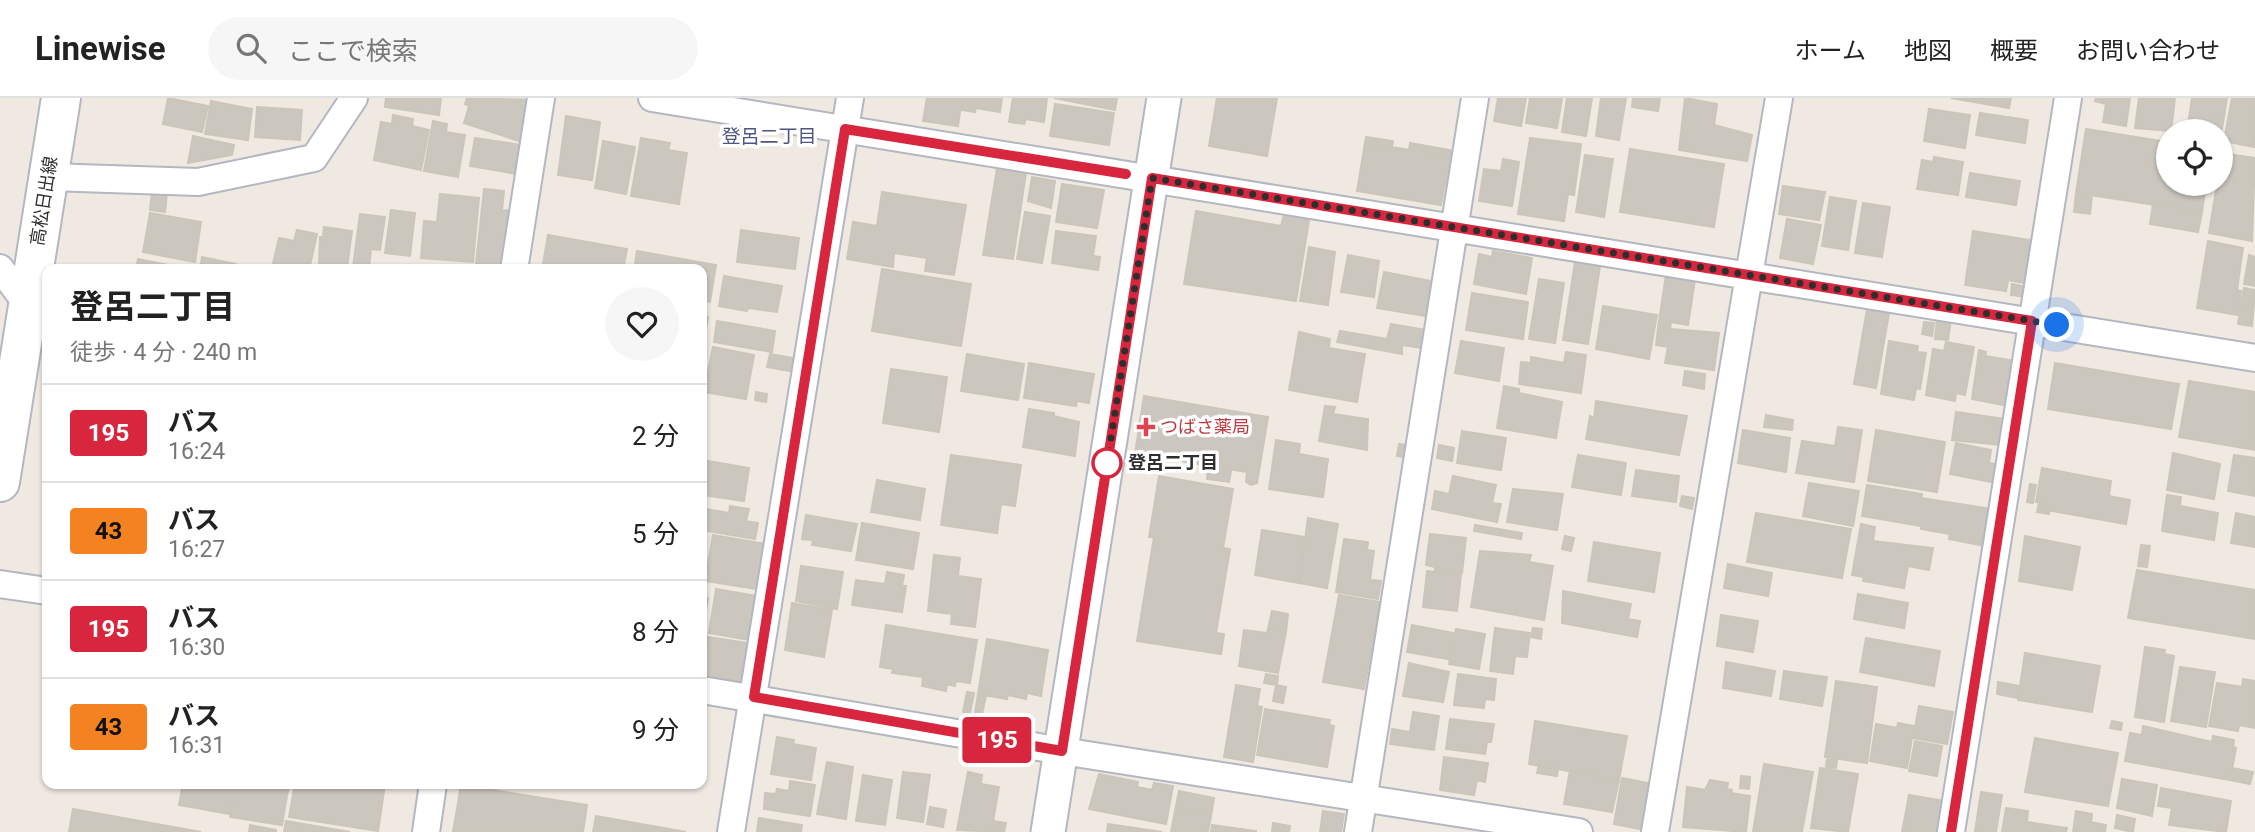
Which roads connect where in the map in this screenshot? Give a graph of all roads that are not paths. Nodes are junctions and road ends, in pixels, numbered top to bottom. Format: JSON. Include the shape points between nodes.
{"nodes":[{"id":1,"x":61,"y":98,"type":"edge"},
{"id":2,"x":354,"y":98,"type":"edge"},
{"id":3,"x":541,"y":98,"type":"edge"},
{"id":4,"x":652,"y":98,"type":"edge"},
{"id":5,"x":850,"y":98,"type":"edge"},
{"id":6,"x":1164,"y":98,"type":"edge"},
{"id":7,"x":1475,"y":98,"type":"edge"},
{"id":8,"x":1779,"y":98,"type":"edge"},
{"id":9,"x":2068,"y":98,"type":"edge"},
{"id":10,"x":845,"y":129,"type":"junction"},
{"id":11,"x":49,"y":177,"type":"junction"},
{"id":12,"x":1152,"y":178,"type":"junction"},
{"id":13,"x":1456,"y":227,"type":"junction"},
{"id":14,"x":515,"y":264,"type":"edge"},
{"id":15,"x":0,"y":268,"type":"edge"},
{"id":16,"x":1751,"y":274,"type":"junction"},
{"id":17,"x":27,"y":304,"type":"junction"},
{"id":18,"x":2032,"y":321,"type":"junction"},
{"id":19,"x":2255,"y":358,"type":"edge"},
{"id":20,"x":0,"y":482,"type":"edge"},
{"id":21,"x":0,"y":584,"type":"edge"},
{"id":22,"x":42,"y":590,"type":"edge"},
{"id":23,"x":707,"y":691,"type":"edge"},
{"id":24,"x":754,"y":697,"type":"junction"},
{"id":25,"x":1062,"y":751,"type":"junction"},
{"id":26,"x":432,"y":789,"type":"edge"},
{"id":27,"x":1363,"y":799,"type":"junction"},
{"id":28,"x":426,"y":832,"type":"edge"},
{"id":29,"x":731,"y":832,"type":"edge"},
{"id":30,"x":1048,"y":832,"type":"edge"},
{"id":31,"x":1358,"y":832,"type":"edge"},
{"id":32,"x":1579,"y":832,"type":"edge"},
{"id":33,"x":1655,"y":832,"type":"edge"},
{"id":34,"x":1951,"y":832,"type":"edge"}],
"edges":[{"from":1,"to":11,"type":"main road","name":"高松日出線"},
{"from":2,"to":11,"type":"street","via":[[314,158],[198,181]]},
{"from":3,"to":14,"type":"street"},
{"from":4,"to":10,"type":"street"},
{"from":5,"to":10,"type":"street"},
{"from":6,"to":12,"type":"street"},
{"from":7,"to":13,"type":"street"},
{"from":8,"to":16,"type":"street"},
{"from":9,"to":18,"type":"street"},
{"from":10,"to":12,"type":"street"},
{"from":10,"to":24,"type":"street"},
{"from":11,"to":17,"type":"main road","name":"高松日出線"},
{"from":12,"to":13,"type":"street"},
{"from":12,"to":25,"type":"street"},
{"from":13,"to":16,"type":"street"},
{"from":13,"to":27,"type":"street"},
{"from":15,"to":17,"type":"street"},
{"from":16,"to":18,"type":"street"},
{"from":16,"to":33,"type":"street"},
{"from":17,"to":20,"type":"main road","name":"高松日出線"},
{"from":18,"to":19,"type":"street"},
{"from":18,"to":34,"type":"street"},
{"from":21,"to":22,"type":"street"},
{"from":23,"to":24,"type":"street"},
{"from":24,"to":25,"type":"street"},
{"from":24,"to":29,"type":"street"},
{"from":25,"to":27,"type":"street"},
{"from":25,"to":30,"type":"street"},
{"from":26,"to":28,"type":"street"},
{"from":27,"to":31,"type":"street"},
{"from":27,"to":32,"type":"street"}]}
